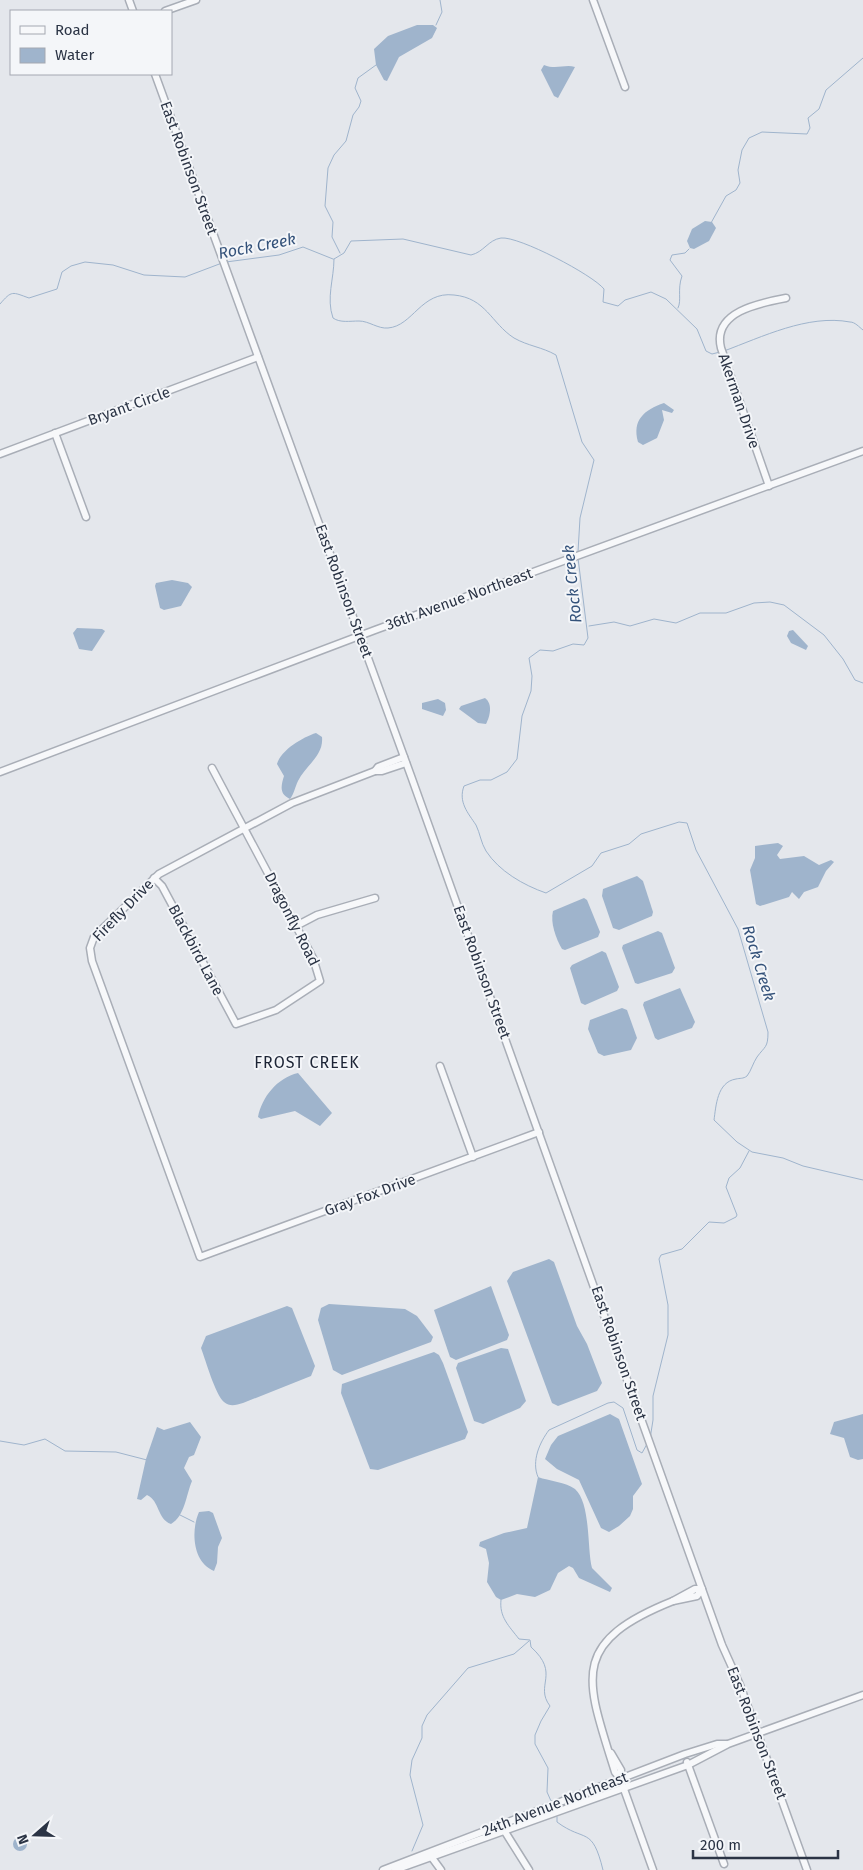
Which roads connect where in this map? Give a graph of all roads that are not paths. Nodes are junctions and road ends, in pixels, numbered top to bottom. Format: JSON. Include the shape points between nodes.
{"nodes":[{"id":1,"x":196,"y":0,"type":"edge"},
{"id":2,"x":593,"y":0,"type":"edge"},
{"id":3,"x":168,"y":10,"type":"edge"},
{"id":4,"x":155,"y":75,"type":"edge"},
{"id":5,"x":625,"y":87,"type":"dead end"},
{"id":6,"x":786,"y":298,"type":"dead end"},
{"id":7,"x":258,"y":357,"type":"junction"},
{"id":8,"x":55,"y":433,"type":"junction"},
{"id":9,"x":863,"y":451,"type":"edge"},
{"id":10,"x":0,"y":454,"type":"edge"},
{"id":11,"x":769,"y":486,"type":"junction"},
{"id":12,"x":86,"y":517,"type":"dead end"},
{"id":13,"x":360,"y":636,"type":"junction"},
{"id":14,"x":405,"y":760,"type":"junction"},
{"id":15,"x":212,"y":768,"type":"dead end"},
{"id":16,"x":0,"y":772,"type":"edge"},
{"id":17,"x":244,"y":828,"type":"junction"},
{"id":18,"x":154,"y":878,"type":"junction"},
{"id":19,"x":375,"y":898,"type":"dead end"},
{"id":20,"x":296,"y":926,"type":"junction"},
{"id":21,"x":236,"y":1024,"type":"joint"},
{"id":22,"x":440,"y":1066,"type":"dead end"},
{"id":23,"x":539,"y":1132,"type":"junction"},
{"id":24,"x":473,"y":1156,"type":"junction"},
{"id":25,"x":200,"y":1257,"type":"joint"},
{"id":26,"x":702,"y":1589,"type":"junction"},
{"id":27,"x":863,"y":1695,"type":"edge"},
{"id":28,"x":758,"y":1733,"type":"junction"},
{"id":29,"x":728,"y":1744,"type":"junction"},
{"id":30,"x":685,"y":1754,"type":"junction"},
{"id":31,"x":688,"y":1764,"type":"junction"},
{"id":32,"x":620,"y":1778,"type":"junction"},
{"id":33,"x":624,"y":1788,"type":"junction"},
{"id":34,"x":502,"y":1828,"type":"junction"},
{"id":35,"x":430,"y":1854,"type":"junction"},
{"id":36,"x":724,"y":1864,"type":"dead end"},
{"id":37,"x":383,"y":1870,"type":"edge"},
{"id":38,"x":395,"y":1870,"type":"edge"},
{"id":39,"x":441,"y":1870,"type":"edge"},
{"id":40,"x":529,"y":1870,"type":"edge"},
{"id":41,"x":653,"y":1870,"type":"edge"},
{"id":42,"x":807,"y":1870,"type":"edge"}],
"edges":[{"from":1,"to":3,"type":"street"},
{"from":2,"to":5,"type":"street"},
{"from":4,"to":7,"type":"street","name":"East Robinson Street"},
{"from":6,"to":11,"type":"street","name":"Akerman Drive","via":[[755,304],[743,310],[723,326],[719,335]]},
{"from":7,"to":8,"type":"street","name":"Bryant Circle"},
{"from":7,"to":13,"type":"street","name":"East Robinson Street"},
{"from":8,"to":10,"type":"street","name":"Bryant Circle"},
{"from":8,"to":12,"type":"street"},
{"from":9,"to":11,"type":"street","name":"36th Avenue Northeast"},
{"from":11,"to":13,"type":"street","name":"36th Avenue Northeast"},
{"from":13,"to":14,"type":"street","name":"East Robinson Street"},
{"from":13,"to":16,"type":"street","name":"36th Avenue Northeast"},
{"from":14,"to":17,"type":"street","name":"Firefly Drive","via":[[299,800]]},
{"from":14,"to":23,"type":"street","name":"East Robinson Street"},
{"from":15,"to":17,"type":"street","name":"Dragonfly Road"},
{"from":17,"to":18,"type":"street","name":"Firefly Drive"},
{"from":17,"to":20,"type":"street","name":"Dragonfly Road"},
{"from":18,"to":21,"type":"street","name":"Blackbird Lane","via":[[162,886]]},
{"from":18,"to":25,"type":"street","name":"Firefly Drive","via":[[94,936],[90,942],[90,954]]},
{"from":19,"to":20,"type":"street"},
{"from":20,"to":21,"type":"street","name":"Dragonfly Road","via":[[317,965],[320,981],[276,1010]]},
{"from":22,"to":24,"type":"street"},
{"from":23,"to":24,"type":"street","name":"Gray Fox Drive"},
{"from":23,"to":26,"type":"street","name":"East Robinson Street"},
{"from":24,"to":25,"type":"street","name":"Gray Fox Drive"},
{"from":26,"to":28,"type":"street","name":"East Robinson Street"},
{"from":26,"to":32,"type":"street","via":[[694,1589],[645,1612],[610,1636],[598,1653],[593,1672],[593,1695],[610,1752],[621,1770]]},
{"from":27,"to":28,"type":"street","name":"24th Avenue Northeast"},
{"from":28,"to":29,"type":"street","name":"24th Avenue Northeast"},
{"from":28,"to":42,"type":"street","name":"East Robinson Street"},
{"from":29,"to":30,"type":"street","name":"24th Avenue Northeast"},
{"from":29,"to":31,"type":"street","name":"24th Avenue Northeast"},
{"from":30,"to":31,"type":"street"},
{"from":30,"to":32,"type":"street","name":"24th Avenue Northeast"},
{"from":31,"to":33,"type":"street","name":"24th Avenue Northeast"},
{"from":31,"to":36,"type":"street"},
{"from":32,"to":33,"type":"street"},
{"from":32,"to":34,"type":"street","name":"24th Avenue Northeast"},
{"from":33,"to":34,"type":"street","name":"24th Avenue Northeast"},
{"from":33,"to":41,"type":"street"},
{"from":34,"to":35,"type":"street","name":"24th Avenue Northeast"},
{"from":34,"to":40,"type":"street"},
{"from":35,"to":37,"type":"street","name":"24th Avenue Northeast"},
{"from":35,"to":38,"type":"street","name":"24th Avenue Northeast"},
{"from":35,"to":39,"type":"street"}]}
